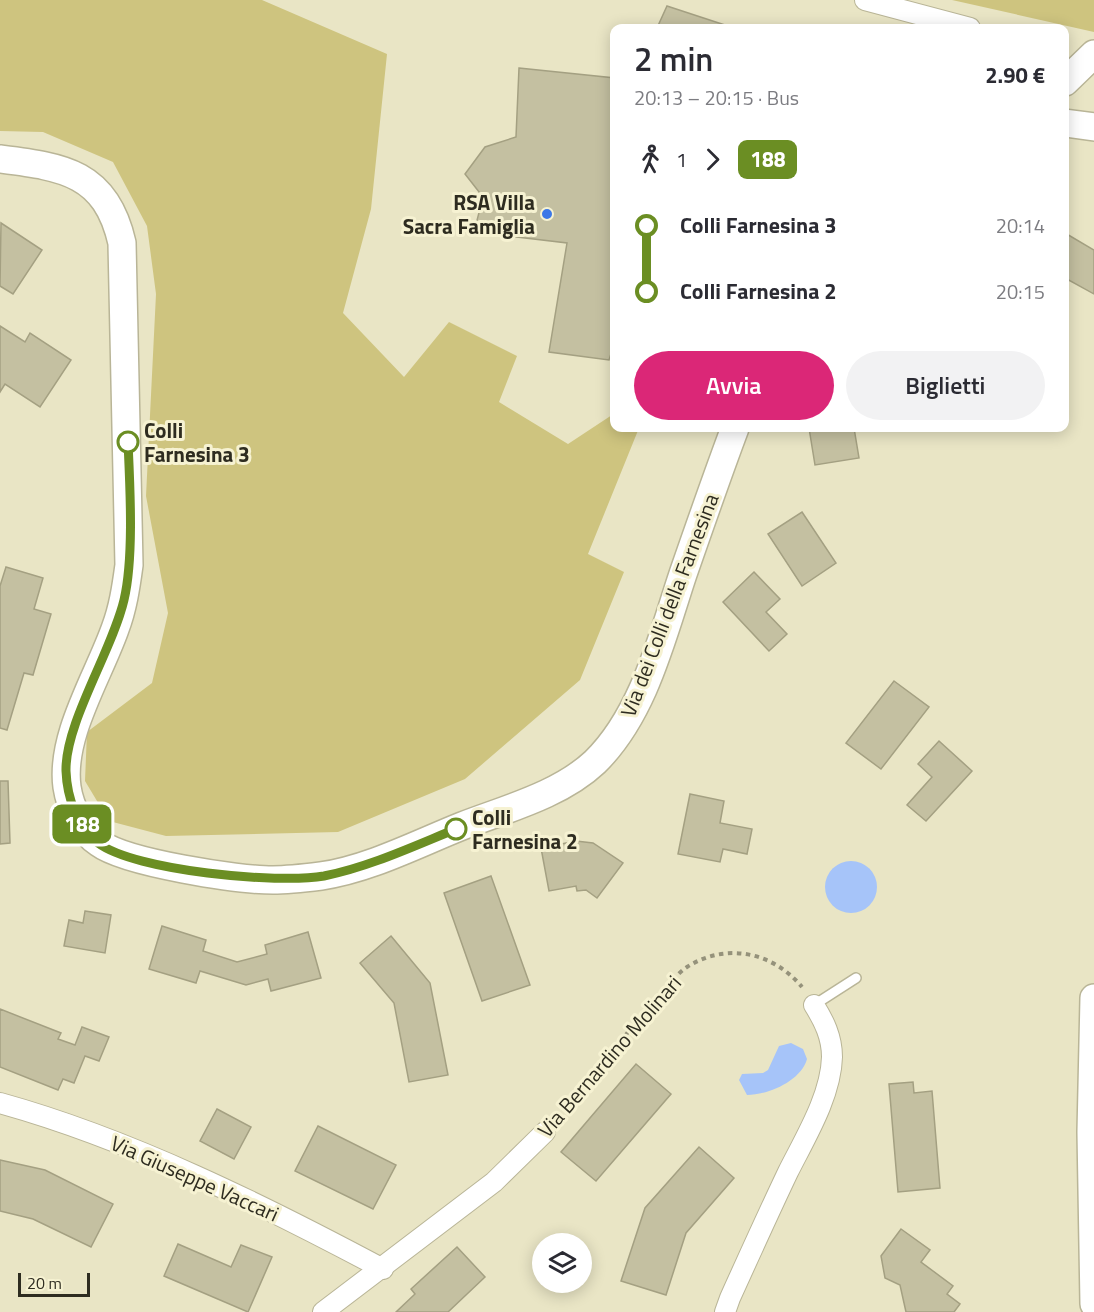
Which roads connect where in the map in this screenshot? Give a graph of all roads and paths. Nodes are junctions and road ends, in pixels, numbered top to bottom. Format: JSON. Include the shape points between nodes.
{"nodes":[{"id":1,"x":865,"y":0,"type":"edge"},
{"id":2,"x":955,"y":24,"type":"edge"},
{"id":3,"x":1094,"y":54,"type":"edge"},
{"id":4,"x":1069,"y":78,"type":"edge"},
{"id":5,"x":1069,"y":124,"type":"edge"},
{"id":6,"x":1094,"y":127,"type":"edge"},
{"id":7,"x":0,"y":159,"type":"edge"},
{"id":8,"x":734,"y":432,"type":"edge"},
{"id":9,"x":856,"y":978,"type":"dead end"},
{"id":10,"x":1094,"y":998,"type":"edge"},
{"id":11,"x":814,"y":1005,"type":"junction"},
{"id":12,"x":0,"y":1103,"type":"edge"},
{"id":13,"x":545,"y":1132,"type":"joint"},
{"id":14,"x":383,"y":1269,"type":"junction"},
{"id":15,"x":1094,"y":1304,"type":"edge"},
{"id":16,"x":323,"y":1312,"type":"edge"},
{"id":17,"x":725,"y":1312,"type":"edge"}],
"edges":[{"from":1,"to":2,"type":"street"},
{"from":3,"to":4,"type":"street"},
{"from":5,"to":6,"type":"street"},
{"from":7,"to":8,"type":"street","name":"Via dei Colli della Farnesina","via":[[57,167],[86,181],[107,202],[122,243],[129,565],[115,629],[75,729],[66,769],[67,789],[79,820],[99,844],[119,854],[260,879],[322,876],[425,841],[576,777],[610,746],[635,704]]},
{"from":9,"to":11,"type":"lane"},
{"from":10,"to":15,"type":"street","via":[[1090,1132]]},
{"from":11,"to":13,"type":"path","name":"Via Bernardino Molinari","via":[[792,975],[767,959],[749,953],[701,959],[684,969],[655,1000]]},
{"from":11,"to":17,"type":"street","via":[[826,1024],[830,1040],[829,1074],[817,1112]]},
{"from":12,"to":14,"type":"street","name":"Via Giuseppe Vaccari","via":[[116,1142],[284,1218]]},
{"from":13,"to":14,"type":"street","name":"Via Bernardino Molinari","via":[[494,1182]]},
{"from":14,"to":16,"type":"street","name":"Via Bernardino Molinari"}]}
